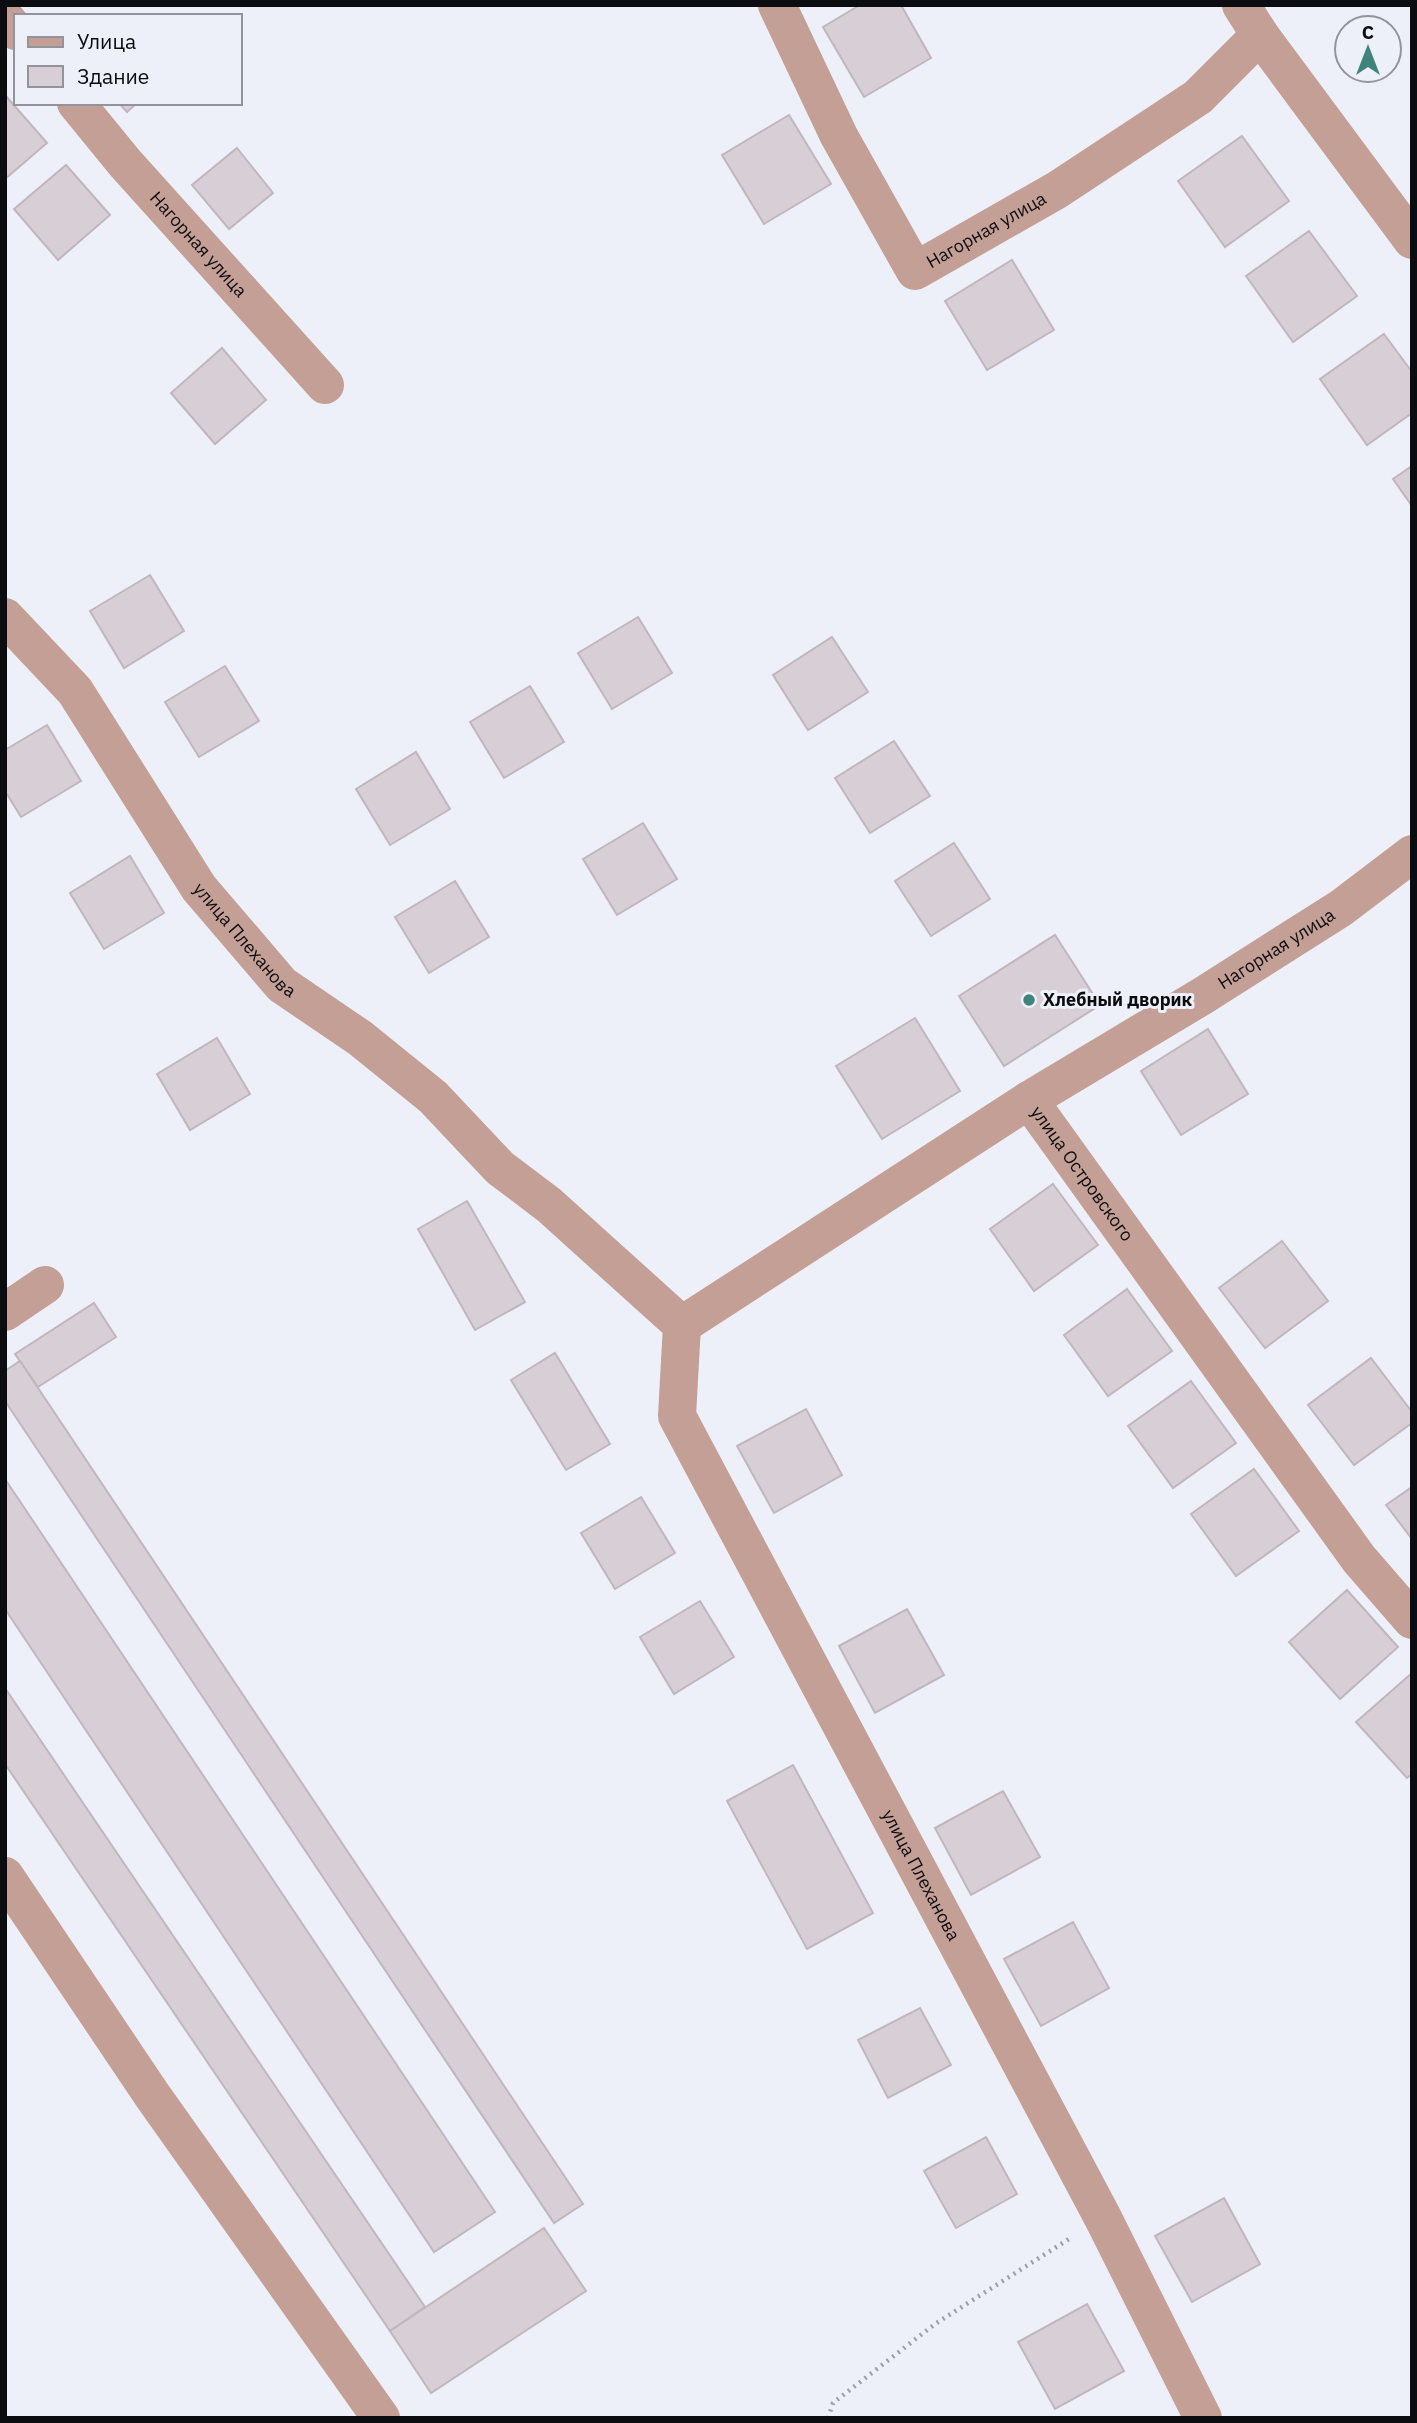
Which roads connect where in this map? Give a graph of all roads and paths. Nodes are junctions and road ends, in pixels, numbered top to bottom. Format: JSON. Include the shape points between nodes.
{"nodes":[{"id":1,"x":777,"y":5,"type":"edge"},
{"id":2,"x":1251,"y":20,"type":"edge"},
{"id":3,"x":78,"y":105,"type":"edge"},
{"id":4,"x":1412,"y":240,"type":"edge"},
{"id":5,"x":325,"y":385,"type":"dead end"},
{"id":6,"x":5,"y":617,"type":"edge"},
{"id":7,"x":1412,"y":854,"type":"edge"},
{"id":8,"x":1029,"y":1100,"type":"junction"},
{"id":9,"x":45,"y":1285,"type":"dead end"},
{"id":10,"x":5,"y":1312,"type":"edge"},
{"id":11,"x":682,"y":1325,"type":"junction"},
{"id":12,"x":1412,"y":1620,"type":"edge"},
{"id":13,"x":5,"y":1876,"type":"edge"},
{"id":14,"x":1103,"y":2218,"type":"junction"},
{"id":15,"x":381,"y":2418,"type":"edge"},
{"id":16,"x":828,"y":2418,"type":"edge"},
{"id":17,"x":1203,"y":2418,"type":"edge"}],
"edges":[{"from":1,"to":2,"type":"street","name":"Нагорная улица","via":[[839,136],[915,271],[1057,190],[1198,97]]},
{"from":2,"to":4,"type":"street","name":"Нагорная улица"},
{"from":3,"to":5,"type":"street","name":"Нагорная улица"},
{"from":6,"to":11,"type":"street","name":"улица Плеханова","via":[[75,691],[199,888],[282,985],[360,1038],[433,1097],[500,1168],[550,1205]]},
{"from":7,"to":8,"type":"street","name":"Нагорная улица","via":[[1341,908]]},
{"from":8,"to":11,"type":"street","name":"улица Островского"},
{"from":8,"to":12,"type":"street","name":"улица Островского","via":[[1360,1559]]},
{"from":9,"to":10,"type":"street"},
{"from":11,"to":14,"type":"street","name":"улица Плеханова","via":[[677,1416]]},
{"from":13,"to":15,"type":"street","via":[[152,2095]]},
{"from":14,"to":16,"type":"path","via":[[935,2323],[833,2403]]},
{"from":14,"to":17,"type":"street","name":"улица Плеханова"}]}
